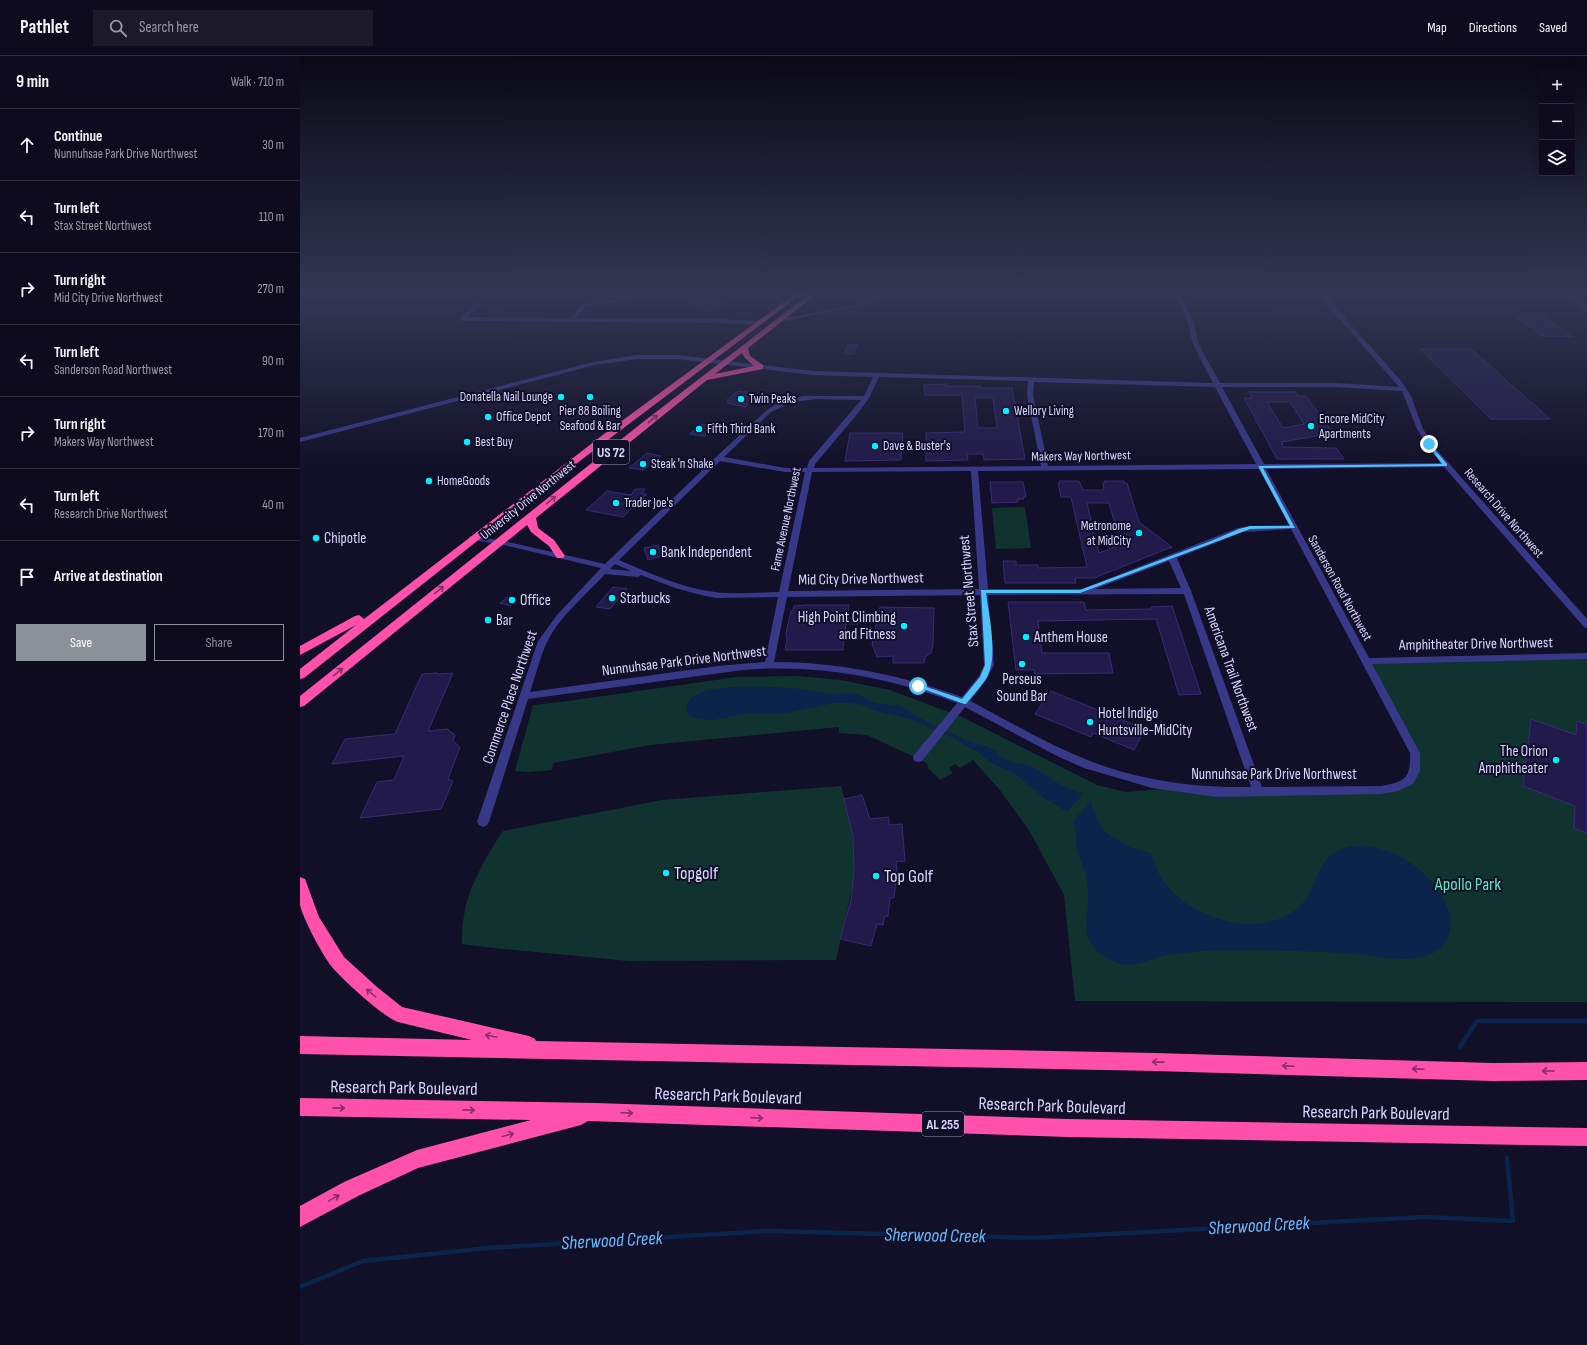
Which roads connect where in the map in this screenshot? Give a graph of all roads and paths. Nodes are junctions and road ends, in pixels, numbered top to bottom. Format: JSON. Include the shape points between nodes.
{"nodes":[{"id":1,"x":717,"y":352,"type":"edge"},
{"id":2,"x":737,"y":352,"type":"edge"},
{"id":3,"x":745,"y":352,"type":"edge"},
{"id":4,"x":1200,"y":352,"type":"edge"},
{"id":5,"x":1374,"y":352,"type":"edge"},
{"id":6,"x":706,"y":360,"type":"junction"},
{"id":7,"x":724,"y":362,"type":"junction"},
{"id":8,"x":760,"y":367,"type":"junction"},
{"id":9,"x":877,"y":375,"type":"junction"},
{"id":10,"x":703,"y":379,"type":"junction"},
{"id":11,"x":1031,"y":380,"type":"junction"},
{"id":12,"x":1217,"y":385,"type":"junction"},
{"id":13,"x":1404,"y":389,"type":"junction"},
{"id":14,"x":866,"y":398,"type":"junction"},
{"id":15,"x":300,"y":440,"type":"edge"},
{"id":16,"x":718,"y":458,"type":"junction"},
{"id":17,"x":1446,"y":465,"type":"junction"},
{"id":18,"x":1260,"y":467,"type":"junction"},
{"id":19,"x":1045,"y":468,"type":"junction"},
{"id":20,"x":974,"y":469,"type":"junction"},
{"id":21,"x":809,"y":470,"type":"junction"},
{"id":22,"x":531,"y":516,"type":"junction"},
{"id":23,"x":1293,"y":527,"type":"junction"},
{"id":24,"x":483,"y":531,"type":"junction"},
{"id":25,"x":473,"y":538,"type":"junction"},
{"id":26,"x":499,"y":542,"type":"junction"},
{"id":27,"x":560,"y":556,"type":"junction"},
{"id":28,"x":1172,"y":557,"type":"junction"},
{"id":29,"x":613,"y":560,"type":"junction"},
{"id":30,"x":605,"y":569,"type":"junction"},
{"id":31,"x":644,"y":574,"type":"junction"},
{"id":32,"x":411,"y":587,"type":"junction"},
{"id":33,"x":1080,"y":591,"type":"junction"},
{"id":34,"x":1187,"y":591,"type":"junction"},
{"id":35,"x":983,"y":592,"type":"junction"},
{"id":36,"x":784,"y":594,"type":"junction"},
{"id":37,"x":1587,"y":625,"type":"edge"},
{"id":38,"x":300,"y":652,"type":"edge"},
{"id":39,"x":1587,"y":656,"type":"edge"},
{"id":40,"x":1366,"y":661,"type":"junction"},
{"id":41,"x":769,"y":665,"type":"junction"},
{"id":42,"x":300,"y":674,"type":"edge"},
{"id":43,"x":524,"y":696,"type":"junction"},
{"id":44,"x":304,"y":700,"type":"edge"},
{"id":45,"x":964,"y":702,"type":"junction"},
{"id":46,"x":300,"y":708,"type":"edge"},
{"id":47,"x":918,"y":758,"type":"dead end"},
{"id":48,"x":1258,"y":791,"type":"junction"},
{"id":49,"x":483,"y":822,"type":"dead end"},
{"id":50,"x":300,"y":884,"type":"edge"},
{"id":51,"x":300,"y":1045,"type":"edge"},
{"id":52,"x":556,"y":1050,"type":"junction"},
{"id":53,"x":1587,"y":1071,"type":"edge"},
{"id":54,"x":300,"y":1107,"type":"edge"},
{"id":55,"x":596,"y":1112,"type":"junction"},
{"id":56,"x":1587,"y":1137,"type":"edge"},
{"id":57,"x":300,"y":1217,"type":"edge"}],
"edges":[{"from":1,"to":6,"type":"highway","name":"University Drive Northwest","number":"US 72"},
{"from":2,"to":7,"type":"highway","name":"University Drive Northwest","number":"US 72"},
{"from":3,"to":8,"type":"highway","via":[[746,357]]},
{"from":4,"to":12,"type":"street","name":"Sanderson Road Northwest"},
{"from":5,"to":13,"type":"street","name":"Research Drive Northwest"},
{"from":6,"to":7,"type":"street"},
{"from":6,"to":15,"type":"street","via":[[637,357],[595,364],[346,426]]},
{"from":6,"to":24,"type":"highway","name":"University Drive Northwest","number":"US 72"},
{"from":7,"to":8,"type":"street"},
{"from":7,"to":10,"type":"highway","name":"University Drive Northwest","number":"US 72"},
{"from":8,"to":9,"type":"street","via":[[813,373]]},
{"from":8,"to":10,"type":"highway"},
{"from":9,"to":11,"type":"street"},
{"from":9,"to":14,"type":"street","name":"Fame Avenue Northwest"},
{"from":22,"to":10,"type":"highway","name":"University Drive Northwest","number":"US 72","one_way":true},
{"from":11,"to":12,"type":"street"},
{"from":11,"to":19,"type":"street","via":[[1030,395]]},
{"from":12,"to":13,"type":"street","via":[[1336,385]]},
{"from":12,"to":18,"type":"street","name":"Sanderson Road Northwest"},
{"from":13,"to":17,"type":"street","name":"Research Drive Northwest","via":[[1420,429]]},
{"from":14,"to":16,"type":"street","name":"Commerce Place Northwest","via":[[818,397],[788,401],[768,411]]},
{"from":14,"to":21,"type":"street","name":"Fame Avenue Northwest"},
{"from":16,"to":21,"type":"street","name":"Makers Way Northwest","via":[[785,470]]},
{"from":16,"to":29,"type":"street","name":"Commerce Place Northwest"},
{"from":17,"to":18,"type":"street","name":"Makers Way Northwest"},
{"from":17,"to":37,"type":"street","name":"Research Drive Northwest"},
{"from":18,"to":19,"type":"street","name":"Makers Way Northwest"},
{"from":18,"to":23,"type":"street","name":"Sanderson Road Northwest"},
{"from":19,"to":20,"type":"street","name":"Makers Way Northwest"},
{"from":20,"to":21,"type":"street","name":"Makers Way Northwest"},
{"from":20,"to":35,"type":"street","name":"Stax Street Northwest"},
{"from":21,"to":36,"type":"street","name":"Fame Avenue Northwest"},
{"from":22,"to":26,"type":"highway","name":"University Drive Northwest","number":"US 72"},
{"from":22,"to":27,"type":"highway","via":[[531,526],[551,542]]},
{"from":23,"to":28,"type":"street","name":"Mid City Drive Northwest","via":[[1246,529]]},
{"from":23,"to":40,"type":"street","name":"Sanderson Road Northwest"},
{"from":24,"to":25,"type":"highway","name":"University Drive Northwest","number":"US 72"},
{"from":24,"to":26,"type":"street"},
{"from":25,"to":26,"type":"street","name":"Mid City Drive Northwest"},
{"from":25,"to":32,"type":"highway","name":"University Drive Northwest","number":"US 72"},
{"from":26,"to":27,"type":"street","name":"Mid City Drive Northwest"},
{"from":44,"to":26,"type":"highway","name":"University Drive Northwest","number":"US 72","one_way":true},
{"from":27,"to":30,"type":"street","name":"Mid City Drive Northwest"},
{"from":28,"to":33,"type":"street","name":"Mid City Drive Northwest"},
{"from":28,"to":34,"type":"street","name":"Americana Trail Northwest"},
{"from":29,"to":30,"type":"street","name":"Commerce Place Northwest"},
{"from":29,"to":31,"type":"street","name":"Mid City Drive Northwest"},
{"from":30,"to":31,"type":"street","name":"Mid City Drive Northwest"},
{"from":30,"to":43,"type":"street","name":"Commerce Place Northwest","via":[[545,636]]},
{"from":31,"to":36,"type":"street","name":"Mid City Drive Northwest","via":[[710,594]]},
{"from":32,"to":38,"type":"highway","via":[[345,628]]},
{"from":32,"to":42,"type":"highway","name":"University Drive Northwest","number":"US 72"},
{"from":33,"to":34,"type":"street","name":"Mid City Drive Northwest"},
{"from":33,"to":35,"type":"street","name":"Mid City Drive Northwest"},
{"from":34,"to":48,"type":"street","name":"Americana Trail Northwest"},
{"from":35,"to":36,"type":"street","name":"Mid City Drive Northwest"},
{"from":35,"to":45,"type":"street","name":"Stax Street Northwest","via":[[988,665],[983,678]]},
{"from":36,"to":41,"type":"street","name":"Fame Avenue Northwest"},
{"from":39,"to":40,"type":"street","name":"Amphitheater Drive Northwest"},
{"from":40,"to":48,"type":"street","name":"Nunnuhsae Park Drive Northwest","via":[[1415,753],[1417,768],[1411,780],[1398,788],[1381,790]]},
{"from":41,"to":43,"type":"street","name":"Nunnuhsae Park Drive Northwest"},
{"from":41,"to":45,"type":"street","name":"Nunnuhsae Park Drive Northwest","via":[[870,673]]},
{"from":43,"to":49,"type":"street","name":"Commerce Place Northwest"},
{"from":44,"to":46,"type":"highway","name":"University Drive Northwest"},
{"from":45,"to":47,"type":"street","name":"Stax Street Northwest"},
{"from":45,"to":48,"type":"street","name":"Nunnuhsae Park Drive Northwest","via":[[1061,753],[1124,777],[1174,788],[1217,792]]},
{"from":52,"to":50,"type":"highway","one_way":true,"via":[[398,1014],[338,962],[313,920]]},
{"from":51,"to":52,"type":"highway"},
{"from":53,"to":52,"type":"highway","one_way":true,"via":[[1486,1071]]},
{"from":54,"to":55,"type":"highway","name":"Research Park Boulevard","number":"AL 255","one_way":true},
{"from":55,"to":56,"type":"highway","name":"Research Park Boulevard","number":"AL 255","one_way":true,"via":[[1075,1129]]},
{"from":57,"to":55,"type":"highway","one_way":true,"via":[[351,1189],[417,1159]]}]}
